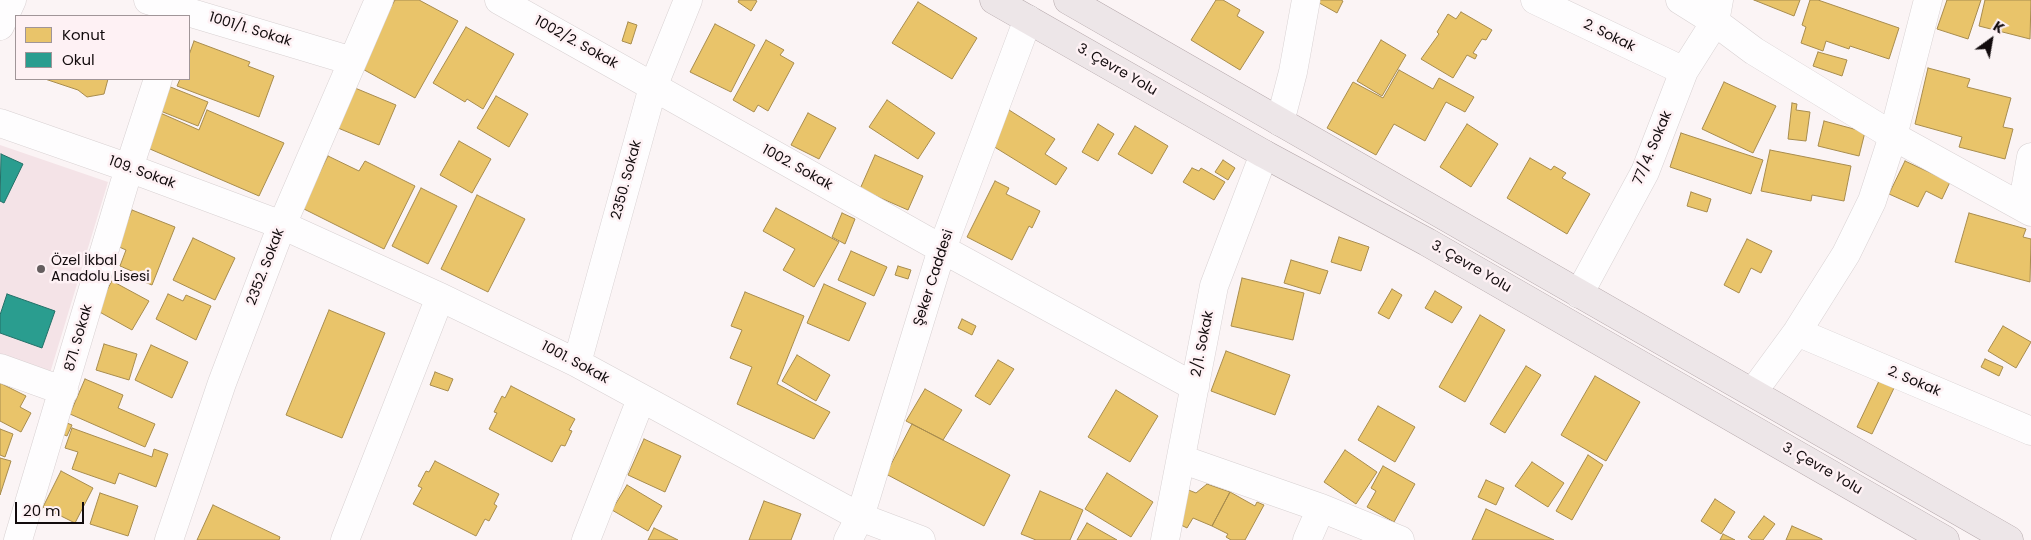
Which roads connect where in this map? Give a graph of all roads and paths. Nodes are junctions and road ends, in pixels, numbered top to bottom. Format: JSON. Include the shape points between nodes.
{"nodes":[{"id":1,"x":12,"y":0,"type":"edge"},
{"id":2,"x":148,"y":0,"type":"edge"},
{"id":3,"x":379,"y":0,"type":"edge"},
{"id":4,"x":499,"y":0,"type":"edge"},
{"id":5,"x":688,"y":0,"type":"edge"},
{"id":6,"x":994,"y":0,"type":"edge"},
{"id":7,"x":1068,"y":0,"type":"edge"},
{"id":8,"x":1306,"y":0,"type":"edge"},
{"id":9,"x":1535,"y":0,"type":"edge"},
{"id":10,"x":1680,"y":0,"type":"edge"},
{"id":11,"x":1928,"y":0,"type":"edge"},
{"id":12,"x":1568,"y":7,"type":"edge"},
{"id":13,"x":1717,"y":11,"type":"edge"},
{"id":14,"x":179,"y":13,"type":"edge"},
{"id":15,"x":190,"y":16,"type":"edge"},
{"id":16,"x":1028,"y":20,"type":"junction"},
{"id":17,"x":0,"y":26,"type":"edge"},
{"id":18,"x":352,"y":61,"type":"junction"},
{"id":19,"x":1684,"y":71,"type":"junction"},
{"id":20,"x":158,"y":80,"type":"edge"},
{"id":21,"x":653,"y":87,"type":"junction"},
{"id":22,"x":1280,"y":122,"type":"junction"},
{"id":23,"x":0,"y":123,"type":"edge"},
{"id":24,"x":1893,"y":136,"type":"junction"},
{"id":25,"x":1264,"y":154,"type":"junction"},
{"id":26,"x":2031,"y":157,"type":"edge"},
{"id":27,"x":129,"y":168,"type":"junction"},
{"id":28,"x":2026,"y":209,"type":"edge"},
{"id":29,"x":282,"y":225,"type":"junction"},
{"id":30,"x":942,"y":248,"type":"junction"},
{"id":31,"x":1579,"y":294,"type":"junction"},
{"id":32,"x":440,"y":297,"type":"junction"},
{"id":33,"x":1798,"y":332,"type":"junction"},
{"id":34,"x":578,"y":362,"type":"junction"},
{"id":35,"x":0,"y":368,"type":"edge"},
{"id":36,"x":1195,"y":387,"type":"junction"},
{"id":37,"x":64,"y":391,"type":"junction"},
{"id":38,"x":1753,"y":392,"type":"junction"},
{"id":39,"x":641,"y":399,"type":"junction"},
{"id":40,"x":2031,"y":432,"type":"edge"},
{"id":41,"x":1181,"y":459,"type":"junction"},
{"id":42,"x":1321,"y":508,"type":"junction"},
{"id":43,"x":854,"y":528,"type":"edge"},
{"id":44,"x":18,"y":540,"type":"edge"},
{"id":45,"x":169,"y":540,"type":"edge"},
{"id":46,"x":345,"y":540,"type":"edge"},
{"id":47,"x":586,"y":540,"type":"edge"},
{"id":48,"x":921,"y":540,"type":"edge"},
{"id":49,"x":1165,"y":540,"type":"edge"},
{"id":50,"x":1306,"y":540,"type":"edge"},
{"id":51,"x":1400,"y":540,"type":"edge"},
{"id":52,"x":1945,"y":540,"type":"edge"},
{"id":53,"x":2009,"y":540,"type":"edge"}],
"edges":[{"from":1,"to":17,"type":"street"},
{"from":2,"to":14,"type":"street","name":"1001/1. Sokak"},
{"from":3,"to":18,"type":"street","name":"2352. Sokak"},
{"from":4,"to":21,"type":"street","name":"1002/2. Sokak"},
{"from":5,"to":21,"type":"street","name":"2350. Sokak"},
{"from":6,"to":16,"type":"main road","name":"3. Çevre Yolu"},
{"from":7,"to":22,"type":"main road"},
{"from":8,"to":22,"type":"street"},
{"from":9,"to":12,"type":"street","name":"2. Sokak"},
{"from":10,"to":13,"type":"street"},
{"from":11,"to":24,"type":"street"},
{"from":12,"to":19,"type":"street","name":"2. Sokak"},
{"from":13,"to":19,"type":"street","name":"77/4. Sokak"},
{"from":13,"to":24,"type":"street","via":[[1754,51]]},
{"from":15,"to":18,"type":"street","name":"1001/1. Sokak"},
{"from":16,"to":25,"type":"main road","name":"3. Çevre Yolu"},
{"from":16,"to":30,"type":"street","name":"Şeker Caddesi"},
{"from":18,"to":29,"type":"street","name":"2352. Sokak"},
{"from":19,"to":31,"type":"street","name":"77/4. Sokak","via":[[1646,172]]},
{"from":20,"to":27,"type":"street","name":"871. Sokak"},
{"from":21,"to":30,"type":"street","name":"1002. Sokak"},
{"from":21,"to":34,"type":"street","name":"2350. Sokak"},
{"from":22,"to":31,"type":"main road"},
{"from":23,"to":27,"type":"street","name":"109. Sokak"},
{"from":24,"to":28,"type":"street"},
{"from":24,"to":33,"type":"street","via":[[1872,201],[1846,254]]},
{"from":25,"to":36,"type":"street","name":"2/1. Sokak","via":[[1214,286]]},
{"from":25,"to":52,"type":"main road","name":"3. Çevre Yolu","via":[[1427,242]]},
{"from":26,"to":28,"type":"street"},
{"from":27,"to":29,"type":"street","name":"109. Sokak"},
{"from":27,"to":37,"type":"street","name":"871. Sokak"},
{"from":29,"to":32,"type":"street","name":"1001. Sokak"},
{"from":29,"to":45,"type":"street","name":"2352. Sokak","via":[[222,383]]},
{"from":30,"to":36,"type":"street","name":"1002. Sokak"},
{"from":30,"to":43,"type":"street","name":"Şeker Caddesi"},
{"from":31,"to":38,"type":"main road"},
{"from":32,"to":34,"type":"street","name":"1001. Sokak"},
{"from":32,"to":46,"type":"street"},
{"from":33,"to":38,"type":"street"},
{"from":33,"to":40,"type":"street","name":"2. Sokak"},
{"from":34,"to":39,"type":"street","name":"1001. Sokak"},
{"from":35,"to":37,"type":"street"},
{"from":36,"to":41,"type":"street","name":"2/1. Sokak"},
{"from":37,"to":44,"type":"street","name":"871. Sokak"},
{"from":38,"to":53,"type":"main road"},
{"from":39,"to":43,"type":"street","name":"1001. Sokak"},
{"from":39,"to":47,"type":"street"},
{"from":41,"to":42,"type":"street"},
{"from":41,"to":49,"type":"street","name":"2/1. Sokak"},
{"from":42,"to":50,"type":"street"},
{"from":42,"to":51,"type":"street"},
{"from":43,"to":48,"type":"street","name":"1001. Sokak"}]}
